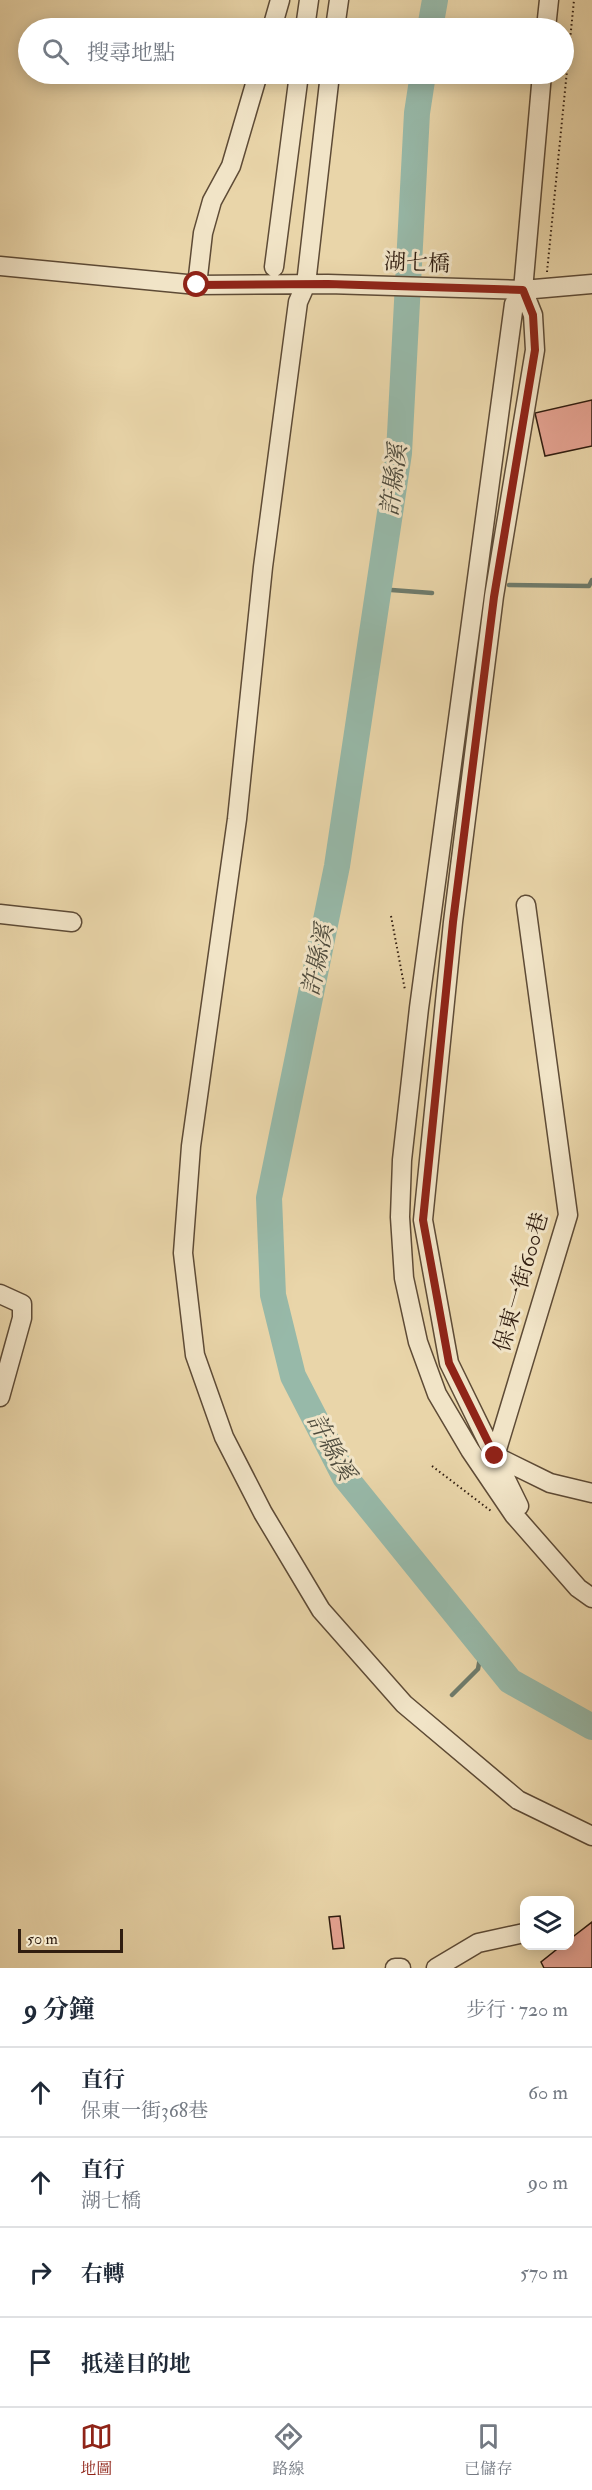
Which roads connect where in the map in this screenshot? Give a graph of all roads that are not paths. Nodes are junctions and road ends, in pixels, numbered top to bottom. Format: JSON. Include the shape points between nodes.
{"nodes":[{"id":1,"x":280,"y":0,"type":"edge"},
{"id":2,"x":309,"y":0,"type":"edge"},
{"id":3,"x":339,"y":0,"type":"edge"},
{"id":4,"x":549,"y":0,"type":"edge"},
{"id":5,"x":275,"y":18,"type":"edge"},
{"id":6,"x":306,"y":18,"type":"edge"},
{"id":7,"x":336,"y":18,"type":"edge"},
{"id":8,"x":547,"y":18,"type":"edge"},
{"id":9,"x":255,"y":84,"type":"edge"},
{"id":10,"x":298,"y":84,"type":"edge"},
{"id":11,"x":329,"y":84,"type":"edge"},
{"id":12,"x":541,"y":84,"type":"edge"},
{"id":13,"x":0,"y":266,"type":"edge"},
{"id":14,"x":274,"y":267,"type":"dead end"},
{"id":15,"x":306,"y":284,"type":"junction"},
{"id":16,"x":592,"y":284,"type":"edge"},
{"id":17,"x":197,"y":285,"type":"junction"},
{"id":18,"x":514,"y":290,"type":"junction"},
{"id":19,"x":526,"y":905,"type":"dead end"},
{"id":20,"x":0,"y":914,"type":"edge"},
{"id":21,"x":72,"y":922,"type":"dead end"},
{"id":22,"x":453,"y":922,"type":"junction"},
{"id":23,"x":420,"y":1008,"type":"junction"},
{"id":24,"x":0,"y":1294,"type":"edge"},
{"id":25,"x":0,"y":1397,"type":"edge"},
{"id":26,"x":495,"y":1456,"type":"junction"},
{"id":27,"x":592,"y":1493,"type":"edge"},
{"id":28,"x":514,"y":1515,"type":"junction"},
{"id":29,"x":592,"y":1598,"type":"edge"},
{"id":30,"x":592,"y":1836,"type":"edge"},
{"id":31,"x":520,"y":1934,"type":"edge"},
{"id":32,"x":395,"y":1968,"type":"edge"},
{"id":33,"x":401,"y":1968,"type":"edge"},
{"id":34,"x":436,"y":1968,"type":"edge"}],
"edges":[{"from":1,"to":5,"type":"street"},
{"from":2,"to":6,"type":"street"},
{"from":3,"to":7,"type":"street"},
{"from":4,"to":8,"type":"street"},
{"from":9,"to":17,"type":"street","via":[[231,166],[212,201],[203,233]]},
{"from":10,"to":14,"type":"street"},
{"from":11,"to":15,"type":"street"},
{"from":12,"to":18,"type":"street"},
{"from":13,"to":17,"type":"street","name":"湖七橋"},
{"from":15,"to":17,"type":"street","name":"湖七橋"},
{"from":15,"to":18,"type":"street","name":"湖七橋"},
{"from":15,"to":30,"type":"street","via":[[298,302],[262,567],[237,819],[191,1146],[183,1253],[195,1354],[224,1437],[263,1513],[321,1610],[404,1704],[518,1800]]},
{"from":16,"to":18,"type":"street","name":"湖七橋"},
{"from":18,"to":22,"type":"street","via":[[533,315],[535,350],[494,597]]},
{"from":18,"to":23,"type":"street"},
{"from":19,"to":26,"type":"street","name":"保東一街600巷","via":[[568,1215]]},
{"from":20,"to":21,"type":"street"},
{"from":22,"to":23,"type":"street"},
{"from":22,"to":26,"type":"street","via":[[423,1220],[449,1363]]},
{"from":23,"to":28,"type":"street","via":[[402,1160],[404,1278],[418,1342],[437,1394]]},
{"from":24,"to":25,"type":"street","via":[[22,1304],[22,1318]]},
{"from":26,"to":27,"type":"street","via":[[550,1483]]},
{"from":26,"to":28,"type":"street","via":[[521,1509]]},
{"from":28,"to":29,"type":"street","via":[[578,1588]]},
{"from":31,"to":34,"type":"street","via":[[478,1943]]},
{"from":32,"to":33,"type":"street"}]}
